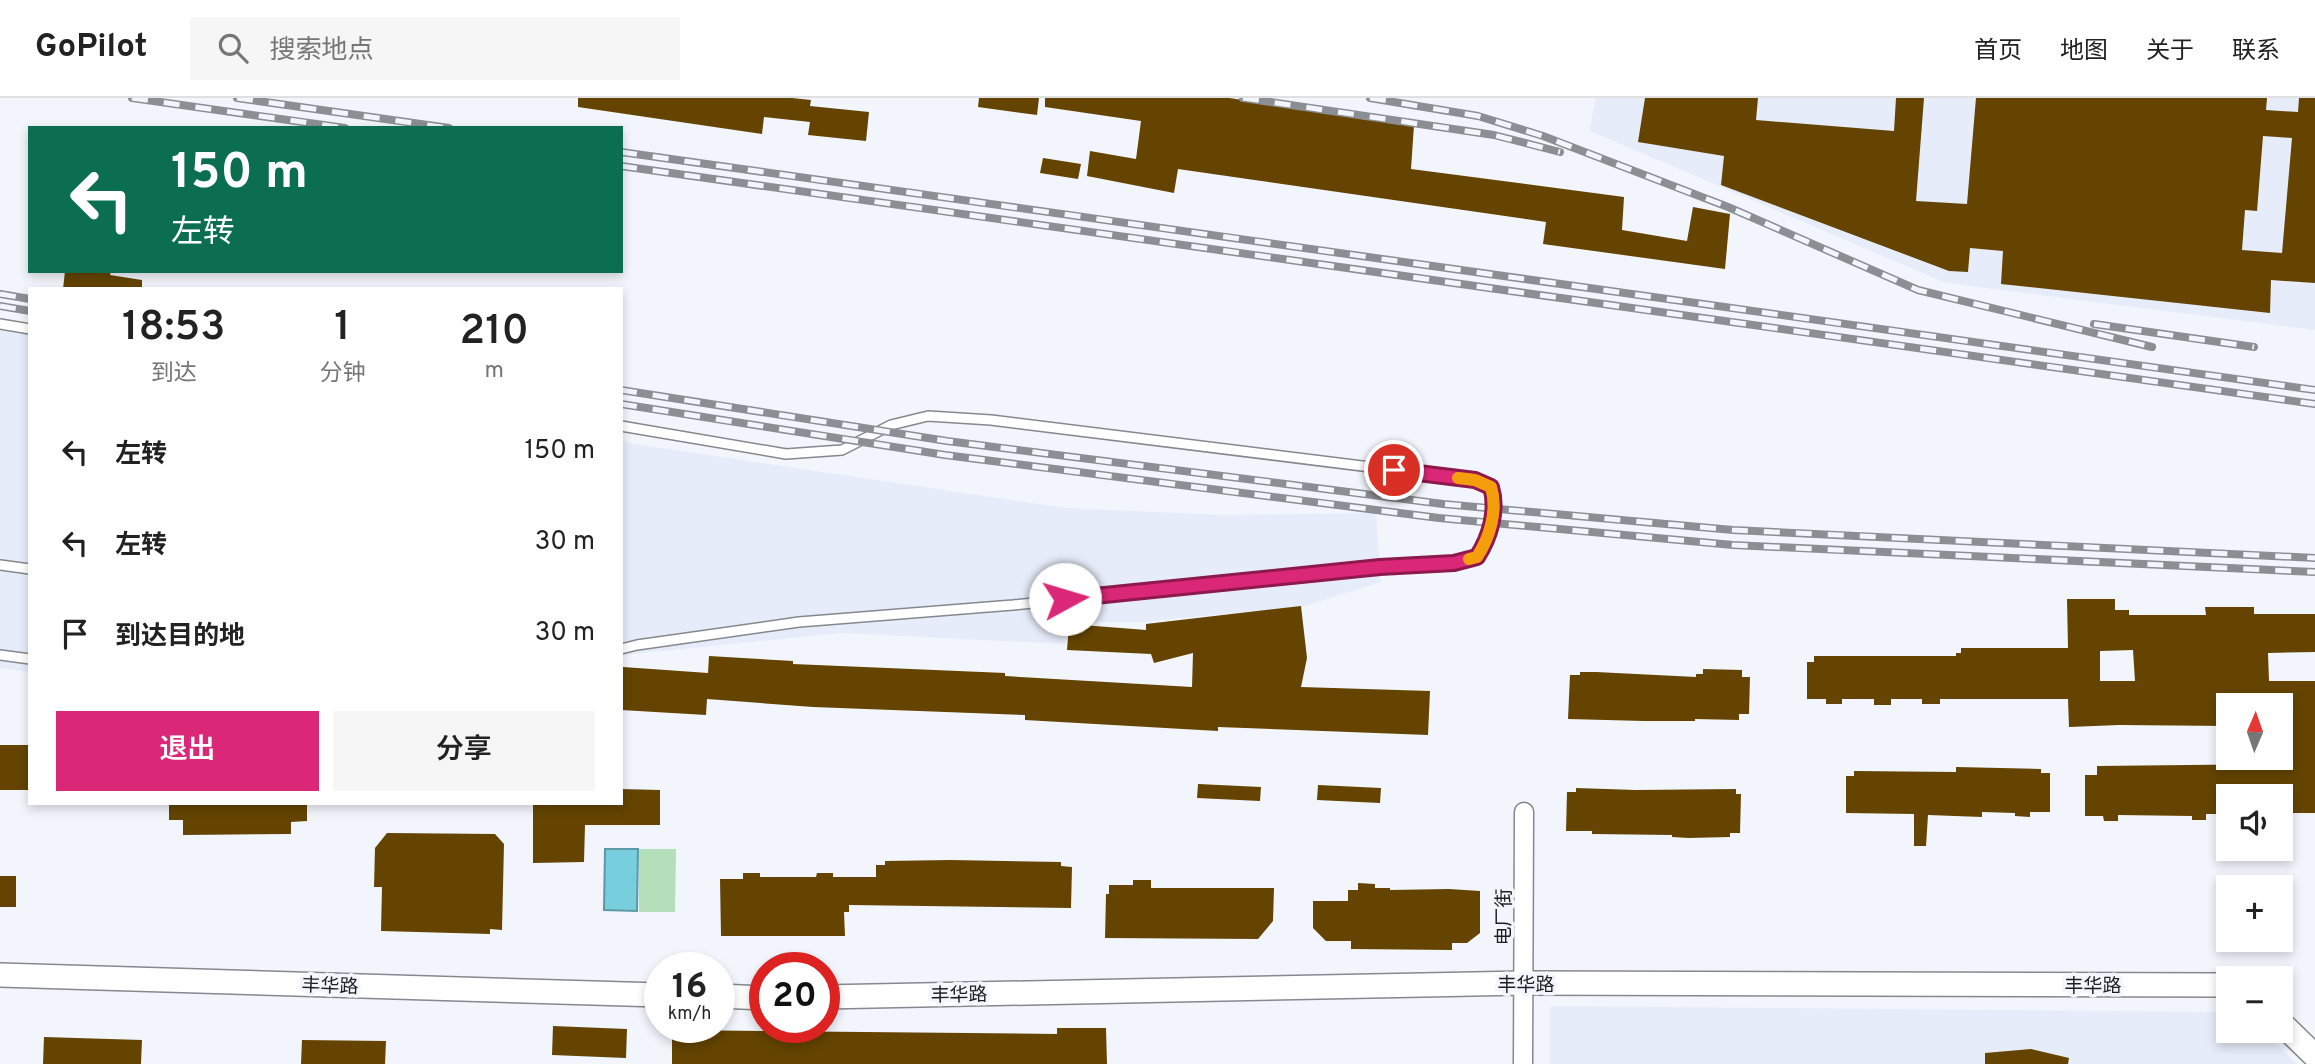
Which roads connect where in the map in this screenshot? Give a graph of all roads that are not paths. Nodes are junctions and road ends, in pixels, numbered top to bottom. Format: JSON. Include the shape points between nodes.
{"nodes":[{"id":1,"x":0,"y":324,"type":"edge"},
{"id":2,"x":28,"y":329,"type":"edge"},
{"id":3,"x":623,"y":426,"type":"edge"},
{"id":4,"x":0,"y":565,"type":"edge"},
{"id":5,"x":28,"y":569,"type":"edge"},
{"id":6,"x":623,"y":648,"type":"edge"},
{"id":7,"x":0,"y":655,"type":"edge"},
{"id":8,"x":28,"y":659,"type":"edge"},
{"id":9,"x":1524,"y":812,"type":"dead end"},
{"id":10,"x":0,"y":975,"type":"edge"},
{"id":11,"x":1524,"y":983,"type":"junction"},
{"id":12,"x":2216,"y":985,"type":"edge"},
{"id":13,"x":644,"y":995,"type":"edge"},
{"id":14,"x":840,"y":997,"type":"edge"},
{"id":15,"x":2293,"y":1035,"type":"edge"},
{"id":16,"x":2315,"y":1056,"type":"edge"},
{"id":17,"x":1523,"y":1064,"type":"edge"}],
"edges":[{"from":1,"to":2,"type":"lane"},
{"from":3,"to":6,"type":"lane","via":[[786,454],[842,450],[891,425],[928,416],[991,421],[1475,480],[1491,487],[1495,501],[1487,542],[1477,557],[1454,563],[799,622]]},
{"from":4,"to":5,"type":"lane"},
{"from":7,"to":8,"type":"lane"},
{"from":9,"to":11,"type":"street","name":"电厂街"},
{"from":10,"to":13,"type":"street","name":"丰华路"},
{"from":11,"to":12,"type":"street","name":"丰华路"},
{"from":11,"to":14,"type":"street","name":"丰华路"},
{"from":11,"to":17,"type":"street","name":"电厂街"},
{"from":15,"to":16,"type":"street"}]}
